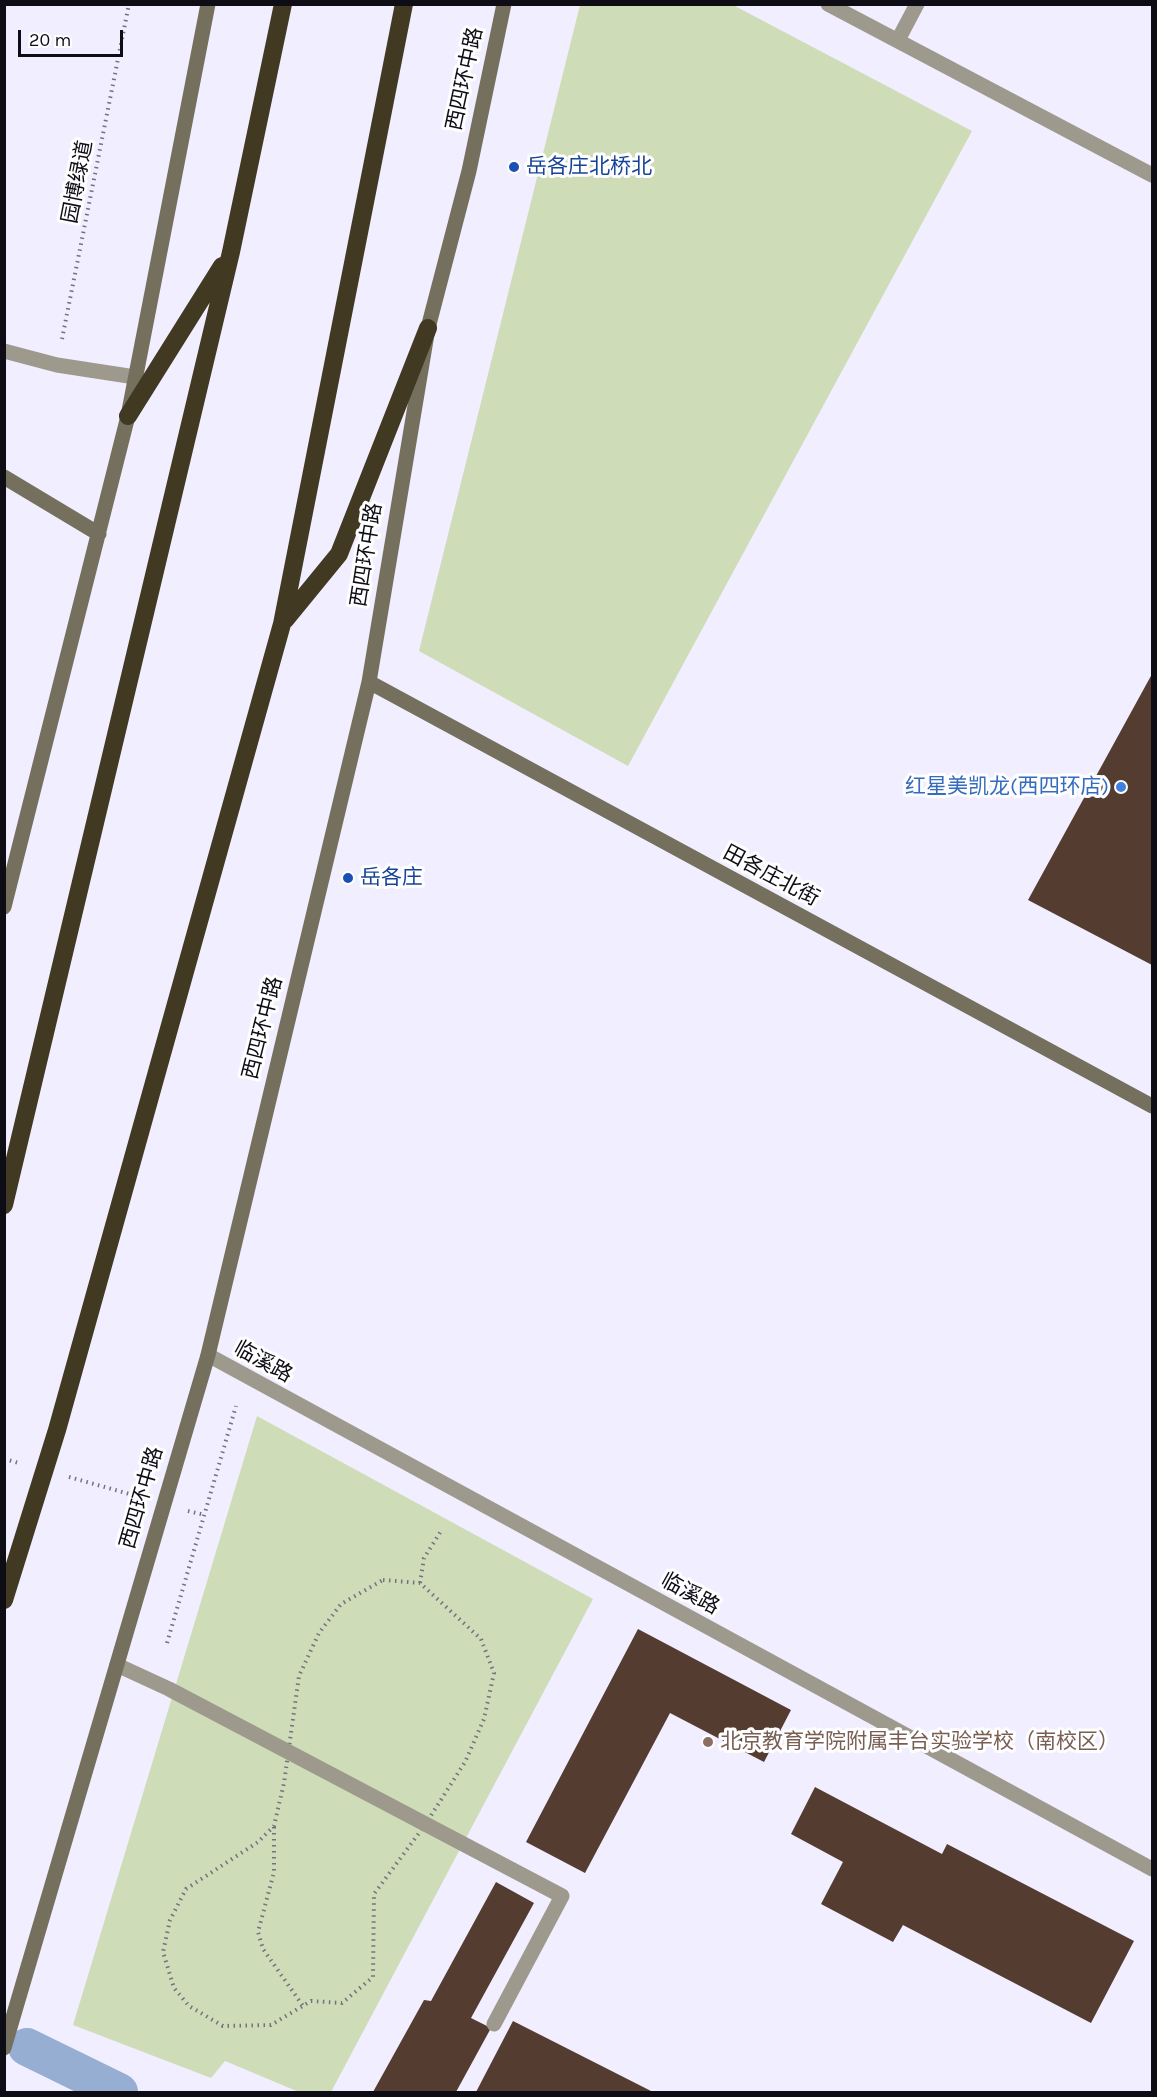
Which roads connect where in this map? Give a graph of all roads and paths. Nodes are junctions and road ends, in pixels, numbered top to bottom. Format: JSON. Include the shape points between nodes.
{"nodes":[{"id":1,"x":129,"y":4,"type":"edge"},
{"id":2,"x":208,"y":4,"type":"edge"},
{"id":3,"x":283,"y":4,"type":"edge"},
{"id":4,"x":404,"y":4,"type":"edge"},
{"id":5,"x":504,"y":4,"type":"edge"},
{"id":6,"x":828,"y":4,"type":"edge"},
{"id":7,"x":917,"y":4,"type":"edge"},
{"id":8,"x":898,"y":40,"type":"junction"},
{"id":9,"x":1152,"y":175,"type":"edge"},
{"id":10,"x":231,"y":252,"type":"junction"},
{"id":11,"x":428,"y":328,"type":"junction"},
{"id":12,"x":4,"y":351,"type":"edge"},
{"id":13,"x":57,"y":365,"type":"junction"},
{"id":14,"x":135,"y":377,"type":"junction"},
{"id":15,"x":128,"y":416,"type":"junction"},
{"id":16,"x":4,"y":477,"type":"edge"},
{"id":17,"x":99,"y":534,"type":"junction"},
{"id":18,"x":282,"y":624,"type":"junction"},
{"id":19,"x":369,"y":682,"type":"junction"},
{"id":20,"x":4,"y":906,"type":"edge"},
{"id":21,"x":1152,"y":1106,"type":"edge"},
{"id":22,"x":4,"y":1205,"type":"edge"},
{"id":23,"x":208,"y":1355,"type":"junction"},
{"id":24,"x":236,"y":1406,"type":"dead end"},
{"id":25,"x":4,"y":1459,"type":"edge"},
{"id":26,"x":27,"y":1466,"type":"dead end"},
{"id":27,"x":60,"y":1475,"type":"dead end"},
{"id":28,"x":149,"y":1500,"type":"dead end"},
{"id":29,"x":182,"y":1509,"type":"dead end"},
{"id":30,"x":205,"y":1515,"type":"junction"},
{"id":31,"x":441,"y":1531,"type":"dead end"},
{"id":32,"x":420,"y":1582,"type":"junction"},
{"id":33,"x":4,"y":1600,"type":"edge"},
{"id":34,"x":167,"y":1643,"type":"dead end"},
{"id":35,"x":117,"y":1665,"type":"junction"},
{"id":36,"x":287,"y":1752,"type":"junction"},
{"id":37,"x":425,"y":1825,"type":"junction"},
{"id":38,"x":274,"y":1826,"type":"junction"},
{"id":39,"x":1152,"y":1869,"type":"edge"},
{"id":40,"x":303,"y":2006,"type":"junction"},
{"id":41,"x":494,"y":2024,"type":"dead end"},
{"id":42,"x":4,"y":2048,"type":"edge"}],
"edges":[{"from":1,"to":13,"type":"path","name":"园博绿道"},
{"from":2,"to":14,"type":"street"},
{"from":3,"to":10,"type":"highway"},
{"from":4,"to":18,"type":"highway"},
{"from":5,"to":11,"type":"street","name":"西四环中路","via":[[469,171]]},
{"from":6,"to":8,"type":"street"},
{"from":7,"to":8,"type":"street"},
{"from":8,"to":9,"type":"street"},
{"from":10,"to":15,"type":"highway"},
{"from":10,"to":22,"type":"highway"},
{"from":11,"to":18,"type":"highway","via":[[339,554]]},
{"from":11,"to":19,"type":"street","name":"西四环中路"},
{"from":12,"to":13,"type":"street"},
{"from":13,"to":14,"type":"street"},
{"from":14,"to":15,"type":"street"},
{"from":15,"to":17,"type":"street"},
{"from":16,"to":17,"type":"street"},
{"from":17,"to":20,"type":"street"},
{"from":18,"to":33,"type":"highway","via":[[61,1419]]},
{"from":19,"to":21,"type":"street","name":"田各庄北街"},
{"from":19,"to":23,"type":"street","name":"西四环中路"},
{"from":23,"to":35,"type":"street","name":"西四环中路"},
{"from":23,"to":39,"type":"street","name":"临溪路"},
{"from":24,"to":30,"type":"path"},
{"from":25,"to":26,"type":"path"},
{"from":27,"to":28,"type":"path"},
{"from":29,"to":30,"type":"path"},
{"from":30,"to":34,"type":"path"},
{"from":31,"to":32,"type":"path","via":[[424,1558]]},
{"from":32,"to":36,"type":"path","via":[[383,1580],[341,1604],[319,1633],[299,1676]]},
{"from":32,"to":37,"type":"path","via":[[481,1639],[494,1673],[484,1719],[465,1762]]},
{"from":35,"to":36,"type":"street"},
{"from":35,"to":42,"type":"street","name":"西四环中路"},
{"from":36,"to":37,"type":"street"},
{"from":36,"to":38,"type":"path"},
{"from":37,"to":40,"type":"path","via":[[374,1894],[374,1977],[342,2003],[311,2001]]},
{"from":37,"to":41,"type":"street","via":[[562,1896]]},
{"from":38,"to":40,"type":"path","via":[[274,1872],[258,1932],[263,1948]]},
{"from":38,"to":40,"type":"path","via":[[258,1842],[186,1889],[170,1920],[163,1952],[174,1988],[189,2006],[223,2026],[271,2025]]}]}
